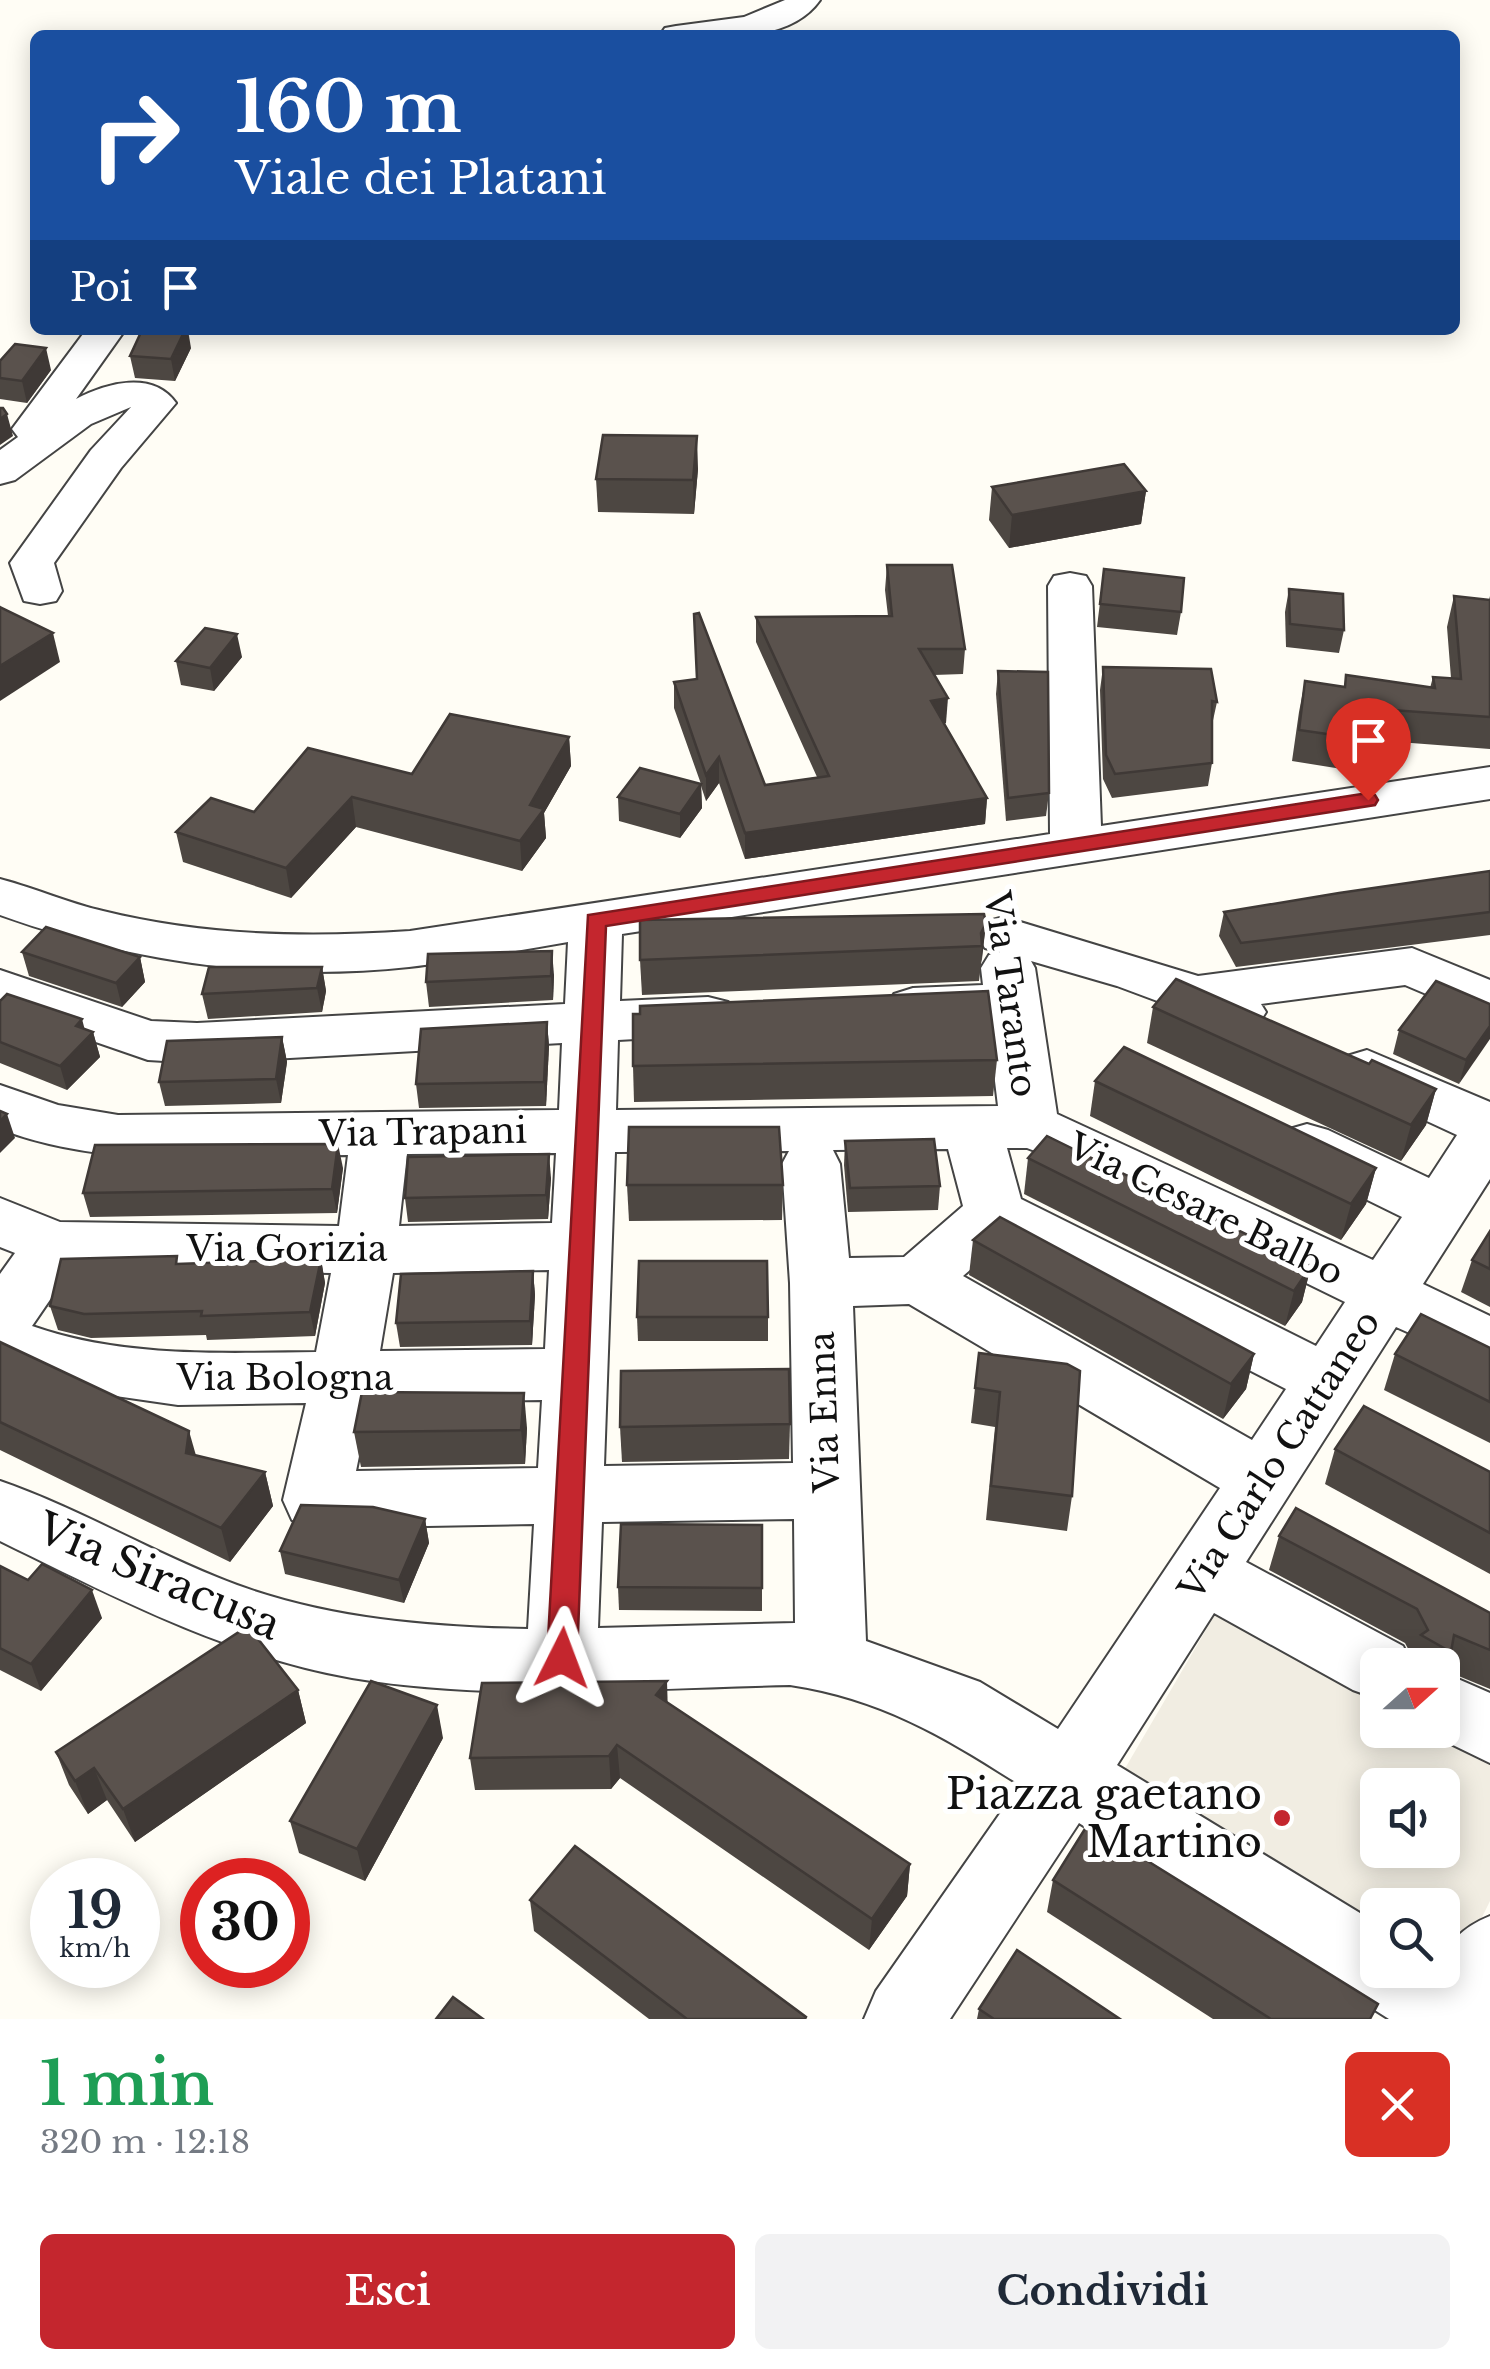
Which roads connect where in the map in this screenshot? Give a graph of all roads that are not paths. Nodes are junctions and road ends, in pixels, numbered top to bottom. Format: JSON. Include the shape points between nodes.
{"nodes":[{"id":1,"x":805,"y":0,"type":"edge"},
{"id":2,"x":714,"y":30,"type":"edge"},
{"id":3,"x":102,"y":335,"type":"edge"},
{"id":4,"x":13,"y":461,"type":"edge"},
{"id":5,"x":1070,"y":586,"type":"dead end"},
{"id":6,"x":40,"y":591,"type":"dead end"},
{"id":7,"x":1490,"y":783,"type":"edge"},
{"id":8,"x":1076,"y":848,"type":"junction"},
{"id":9,"x":991,"y":861,"type":"junction"},
{"id":10,"x":0,"y":896,"type":"edge"},
{"id":11,"x":48,"y":915,"type":"junction"},
{"id":12,"x":596,"y":920,"type":"junction"},
{"id":13,"x":1004,"y":935,"type":"junction"},
{"id":14,"x":0,"y":958,"type":"edge"},
{"id":15,"x":0,"y":989,"type":"edge"},
{"id":16,"x":1201,"y":994,"type":"junction"},
{"id":17,"x":1490,"y":1002,"type":"edge"},
{"id":18,"x":1012,"y":1004,"type":"junction"},
{"id":19,"x":858,"y":1010,"type":"edge"},
{"id":20,"x":762,"y":1014,"type":"edge"},
{"id":21,"x":590,"y":1021,"type":"junction"},
{"id":22,"x":0,"y":1106,"type":"edge"},
{"id":23,"x":1260,"y":1123,"type":"edge"},
{"id":24,"x":1001,"y":1128,"type":"junction"},
{"id":25,"x":585,"y":1130,"type":"junction"},
{"id":26,"x":380,"y":1133,"type":"junction"},
{"id":27,"x":1489,"y":1134,"type":"edge"},
{"id":28,"x":811,"y":1164,"type":"dead end"},
{"id":29,"x":1440,"y":1209,"type":"junction"},
{"id":30,"x":994,"y":1213,"type":"junction"},
{"id":31,"x":0,"y":1221,"type":"edge"},
{"id":32,"x":54,"y":1245,"type":"junction"},
{"id":33,"x":580,"y":1246,"type":"junction"},
{"id":34,"x":368,"y":1250,"type":"junction"},
{"id":35,"x":918,"y":1280,"type":"junction"},
{"id":36,"x":821,"y":1283,"type":"junction"},
{"id":37,"x":1384,"y":1294,"type":"junction"},
{"id":38,"x":0,"y":1322,"type":"edge"},
{"id":39,"x":0,"y":1340,"type":"edge"},
{"id":40,"x":1490,"y":1344,"type":"edge"},
{"id":41,"x":575,"y":1374,"type":"junction"},
{"id":42,"x":345,"y":1378,"type":"junction"},
{"id":43,"x":1328,"y":1380,"type":"junction"},
{"id":44,"x":1262,"y":1479,"type":"junction"},
{"id":45,"x":826,"y":1490,"type":"junction"},
{"id":46,"x":571,"y":1493,"type":"junction"},
{"id":47,"x":0,"y":1509,"type":"edge"},
{"id":48,"x":1202,"y":1572,"type":"junction"},
{"id":49,"x":562,"y":1658,"type":"junction"},
{"id":50,"x":1360,"y":1658,"type":"edge"},
{"id":51,"x":831,"y":1660,"type":"junction"},
{"id":52,"x":1460,"y":1714,"type":"edge"},
{"id":53,"x":1490,"y":1730,"type":"edge"},
{"id":54,"x":1068,"y":1777,"type":"junction"},
{"id":55,"x":1360,"y":1957,"type":"edge"},
{"id":56,"x":1430,"y":1988,"type":"edge"},
{"id":57,"x":1467,"y":2002,"type":"edge"},
{"id":58,"x":904,"y":2019,"type":"edge"}],
"edges":[{"from":1,"to":2,"type":"street","via":[[774,17]]},
{"from":3,"to":4,"type":"street"},
{"from":4,"to":6,"type":"street","via":[[103,399],[133,393],[156,403],[106,459],[32,563]]},
{"from":5,"to":8,"type":"street"},
{"from":7,"to":8,"type":"street"},
{"from":8,"to":9,"type":"street"},
{"from":9,"to":12,"type":"street"},
{"from":9,"to":13,"type":"street","name":"Via Taranto"},
{"from":10,"to":11,"type":"street"},
{"from":11,"to":12,"type":"street","via":[[163,943],[250,955],[410,949]]},
{"from":11,"to":14,"type":"street"},
{"from":12,"to":21,"type":"street"},
{"from":13,"to":16,"type":"street"},
{"from":13,"to":18,"type":"street","name":"Via Taranto"},
{"from":15,"to":21,"type":"street","via":[[148,1040],[197,1043]]},
{"from":16,"to":17,"type":"street","via":[[1412,966]]},
{"from":16,"to":27,"type":"street"},
{"from":18,"to":19,"type":"street"},
{"from":18,"to":24,"type":"street","name":"Via Taranto"},
{"from":20,"to":21,"type":"street"},
{"from":21,"to":25,"type":"street"},
{"from":22,"to":26,"type":"street","name":"Via Trapani","via":[[36,1122],[118,1136]]},
{"from":23,"to":29,"type":"street"},
{"from":24,"to":25,"type":"street","name":"Via Trapani"},
{"from":24,"to":30,"type":"street","name":"Via Taranto"},
{"from":24,"to":37,"type":"street","name":"Via Cesare Balbo","via":[[1066,1140]]},
{"from":25,"to":26,"type":"street","name":"Via Trapani"},
{"from":25,"to":33,"type":"street"},
{"from":26,"to":34,"type":"street"},
{"from":27,"to":29,"type":"street","name":"Via Carlo Cattaneo"},
{"from":28,"to":36,"type":"street","name":"Via Enna"},
{"from":29,"to":37,"type":"street","name":"Via Carlo Cattaneo"},
{"from":30,"to":35,"type":"street"},
{"from":30,"to":43,"type":"street"},
{"from":31,"to":32,"type":"street","name":"Via Gorizia"},
{"from":32,"to":34,"type":"street","name":"Via Gorizia"},
{"from":32,"to":38,"type":"street"},
{"from":33,"to":34,"type":"street","name":"Via Gorizia"},
{"from":33,"to":41,"type":"street"},
{"from":34,"to":42,"type":"street"},
{"from":35,"to":36,"type":"street"},
{"from":35,"to":44,"type":"street"},
{"from":36,"to":45,"type":"street","name":"Via Enna"},
{"from":37,"to":40,"type":"street","name":"Via Cesare Balbo"},
{"from":37,"to":43,"type":"street","name":"Via Carlo Cattaneo"},
{"from":39,"to":42,"type":"street","name":"Via Bologna","via":[[67,1364],[178,1379]]},
{"from":41,"to":42,"type":"street","name":"Via Bologna"},
{"from":41,"to":46,"type":"street"},
{"from":42,"to":46,"type":"street","via":[[316,1500]]},
{"from":43,"to":44,"type":"street","name":"Via Carlo Cattaneo"},
{"from":44,"to":48,"type":"street","name":"Via Carlo Cattaneo"},
{"from":45,"to":46,"type":"street"},
{"from":45,"to":51,"type":"street","name":"Via Enna"},
{"from":46,"to":49,"type":"street"},
{"from":47,"to":49,"type":"street","name":"Via Siracusa","via":[[199,1603],[290,1632],[444,1657]]},
{"from":48,"to":50,"type":"street"},
{"from":48,"to":54,"type":"street","name":"Via Carlo Cattaneo"},
{"from":49,"to":51,"type":"street","name":"Via Siracusa","via":[[790,1654]]},
{"from":51,"to":54,"type":"street","name":"Via Siracusa","via":[[955,1704]]},
{"from":52,"to":53,"type":"street"},
{"from":54,"to":55,"type":"street","name":"Via Siracusa"},
{"from":54,"to":58,"type":"street","name":"Via Carlo Cattaneo"},
{"from":56,"to":57,"type":"street","name":"Via Siracusa"}]}
